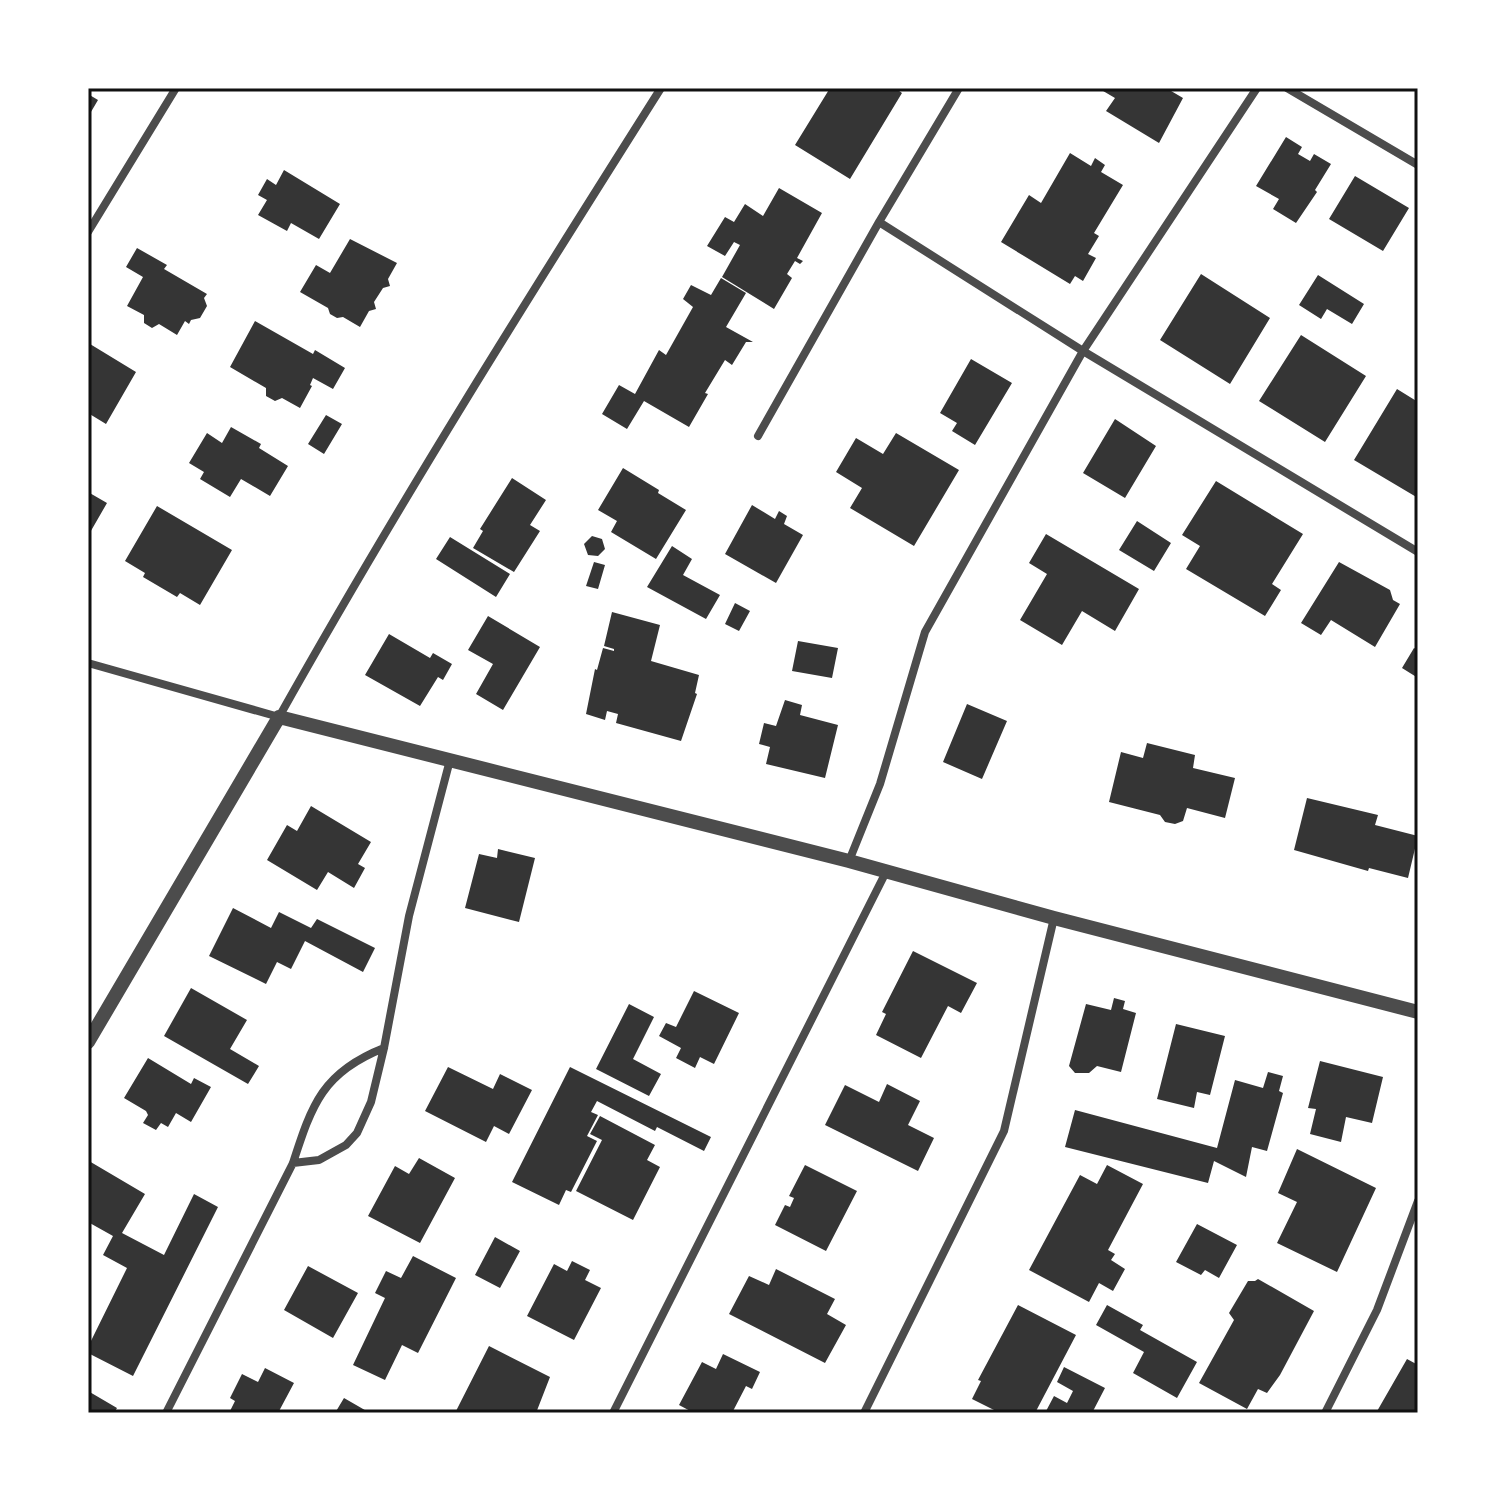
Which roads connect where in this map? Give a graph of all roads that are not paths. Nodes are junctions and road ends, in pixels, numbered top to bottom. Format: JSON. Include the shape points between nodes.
{"nodes":[{"id":1,"x":176,"y":88,"type":"edge"},
{"id":2,"x":661,"y":88,"type":"edge"},
{"id":3,"x":959,"y":88,"type":"edge"},
{"id":4,"x":1257,"y":88,"type":"edge"},
{"id":5,"x":1287,"y":88,"type":"edge"},
{"id":6,"x":1418,"y":165,"type":"edge"},
{"id":7,"x":879,"y":222,"type":"junction"},
{"id":8,"x":88,"y":232,"type":"edge"},
{"id":9,"x":1083,"y":351,"type":"junction"},
{"id":10,"x":758,"y":436,"type":"dead end"},
{"id":11,"x":1418,"y":552,"type":"edge"},
{"id":12,"x":88,"y":663,"type":"edge"},
{"id":13,"x":279,"y":717,"type":"junction"},
{"id":14,"x":450,"y":759,"type":"junction"},
{"id":15,"x":849,"y":861,"type":"junction"},
{"id":16,"x":886,"y":872,"type":"junction"},
{"id":17,"x":1054,"y":918,"type":"junction"},
{"id":18,"x":1418,"y":1012,"type":"edge"},
{"id":19,"x":88,"y":1042,"type":"edge"},
{"id":20,"x":384,"y":1048,"type":"junction"},
{"id":21,"x":293,"y":1163,"type":"junction"},
{"id":22,"x":1418,"y":1201,"type":"edge"},
{"id":23,"x":166,"y":1413,"type":"edge"},
{"id":24,"x":613,"y":1413,"type":"edge"},
{"id":25,"x":864,"y":1413,"type":"edge"},
{"id":26,"x":1325,"y":1413,"type":"edge"}],
"edges":[{"from":1,"to":8,"type":"street"},
{"from":2,"to":13,"type":"street","via":[[518,313]]},
{"from":3,"to":7,"type":"street"},
{"from":4,"to":9,"type":"street"},
{"from":5,"to":6,"type":"street"},
{"from":7,"to":9,"type":"street"},
{"from":7,"to":10,"type":"street"},
{"from":9,"to":11,"type":"street"},
{"from":9,"to":15,"type":"street","via":[[925,632],[880,784]]},
{"from":12,"to":13,"type":"street"},
{"from":13,"to":14,"type":"street"},
{"from":13,"to":19,"type":"street"},
{"from":14,"to":15,"type":"street"},
{"from":14,"to":20,"type":"street","via":[[409,916]]},
{"from":15,"to":16,"type":"street"},
{"from":16,"to":17,"type":"street"},
{"from":16,"to":24,"type":"street"},
{"from":17,"to":18,"type":"street"},
{"from":17,"to":25,"type":"street","via":[[1004,1131]]},
{"from":20,"to":21,"type":"street","via":[[333,1078],[307,1121]]},
{"from":20,"to":21,"type":"street","via":[[357,1133],[334,1154]]},
{"from":21,"to":23,"type":"street"},
{"from":22,"to":26,"type":"street","via":[[1377,1310]]}]}
